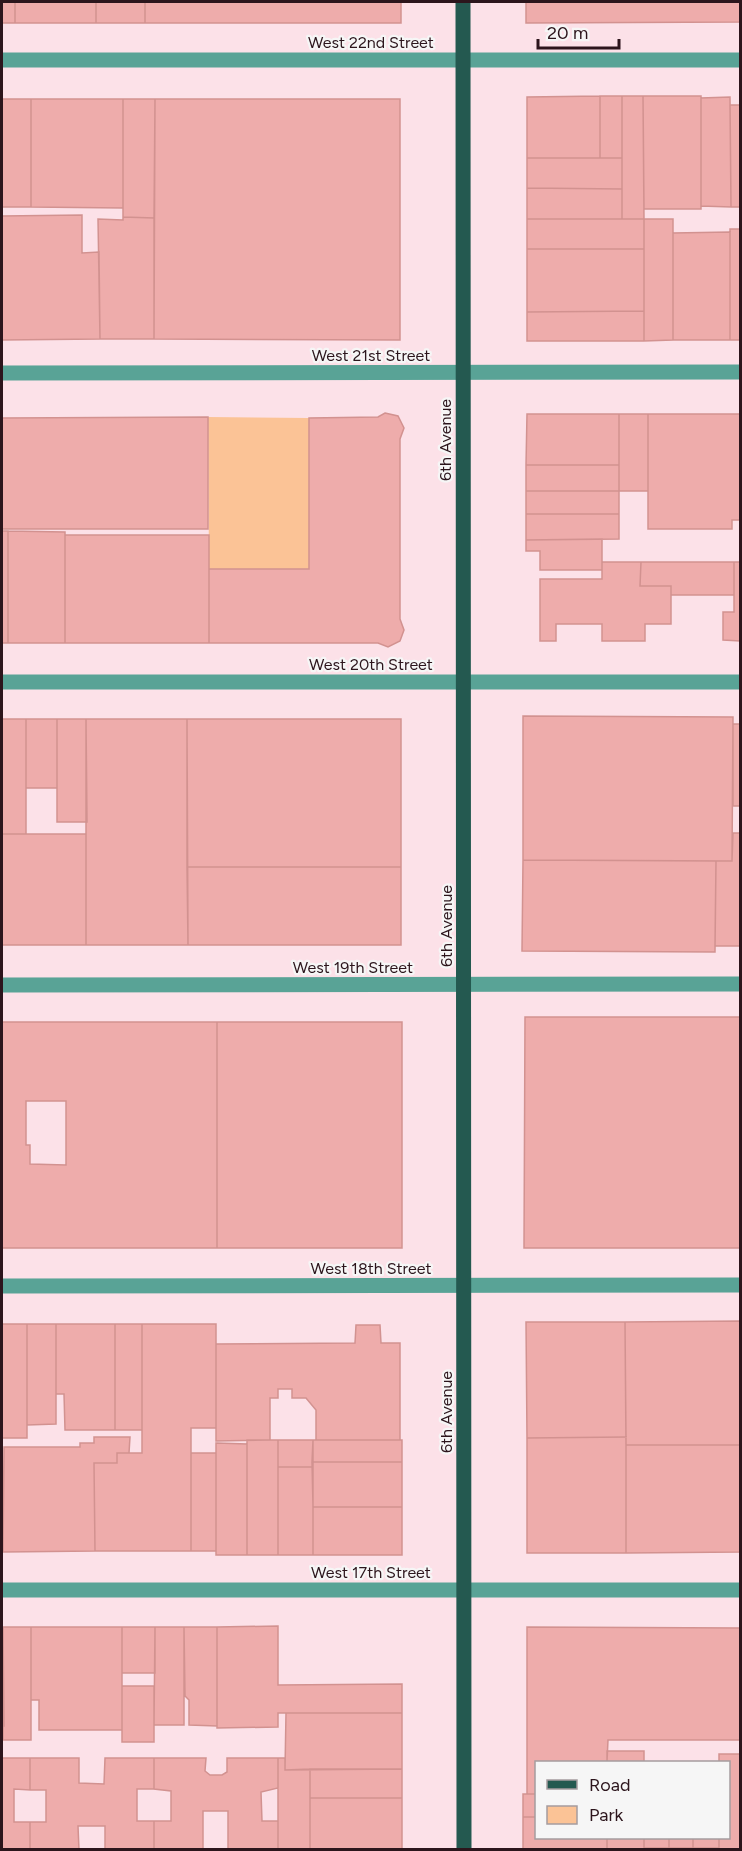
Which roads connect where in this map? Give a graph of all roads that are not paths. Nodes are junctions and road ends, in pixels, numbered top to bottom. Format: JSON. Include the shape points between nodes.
{"nodes":[{"id":1,"x":463,"y":2,"type":"edge"},
{"id":2,"x":2,"y":60,"type":"edge"},
{"id":3,"x":463,"y":60,"type":"junction"},
{"id":4,"x":741,"y":60,"type":"edge"},
{"id":5,"x":463,"y":372,"type":"junction"},
{"id":6,"x":741,"y":372,"type":"edge"},
{"id":7,"x":2,"y":373,"type":"edge"},
{"id":8,"x":2,"y":681,"type":"edge"},
{"id":9,"x":464,"y":682,"type":"junction"},
{"id":10,"x":741,"y":682,"type":"edge"},
{"id":11,"x":741,"y":984,"type":"edge"},
{"id":12,"x":2,"y":985,"type":"edge"},
{"id":13,"x":465,"y":985,"type":"junction"},
{"id":14,"x":2,"y":1286,"type":"edge"},
{"id":15,"x":464,"y":1286,"type":"junction"},
{"id":16,"x":741,"y":1286,"type":"edge"},
{"id":17,"x":2,"y":1590,"type":"edge"},
{"id":18,"x":464,"y":1590,"type":"junction"},
{"id":19,"x":741,"y":1590,"type":"edge"},
{"id":20,"x":464,"y":1850,"type":"edge"}],
"edges":[{"from":1,"to":3,"type":"main road","name":"6th Avenue"},
{"from":2,"to":3,"type":"street","name":"West 22nd Street"},
{"from":3,"to":4,"type":"street","name":"West 22nd Street"},
{"from":3,"to":5,"type":"main road","name":"6th Avenue"},
{"from":5,"to":6,"type":"street","name":"West 21st Street"},
{"from":5,"to":7,"type":"street","name":"West 21st Street"},
{"from":5,"to":9,"type":"main road","name":"6th Avenue"},
{"from":8,"to":9,"type":"street","name":"West 20th Street"},
{"from":9,"to":10,"type":"street","name":"West 20th Street"},
{"from":9,"to":13,"type":"main road","name":"6th Avenue"},
{"from":11,"to":13,"type":"street","name":"West 19th Street"},
{"from":12,"to":13,"type":"street","name":"West 19th Street"},
{"from":13,"to":15,"type":"main road","name":"6th Avenue"},
{"from":14,"to":15,"type":"street","name":"West 18th Street"},
{"from":15,"to":16,"type":"street","name":"West 18th Street"},
{"from":15,"to":18,"type":"main road","name":"6th Avenue"},
{"from":17,"to":18,"type":"street","name":"West 17th Street"},
{"from":18,"to":19,"type":"street","name":"West 17th Street"},
{"from":18,"to":20,"type":"main road","name":"6th Avenue"}]}
